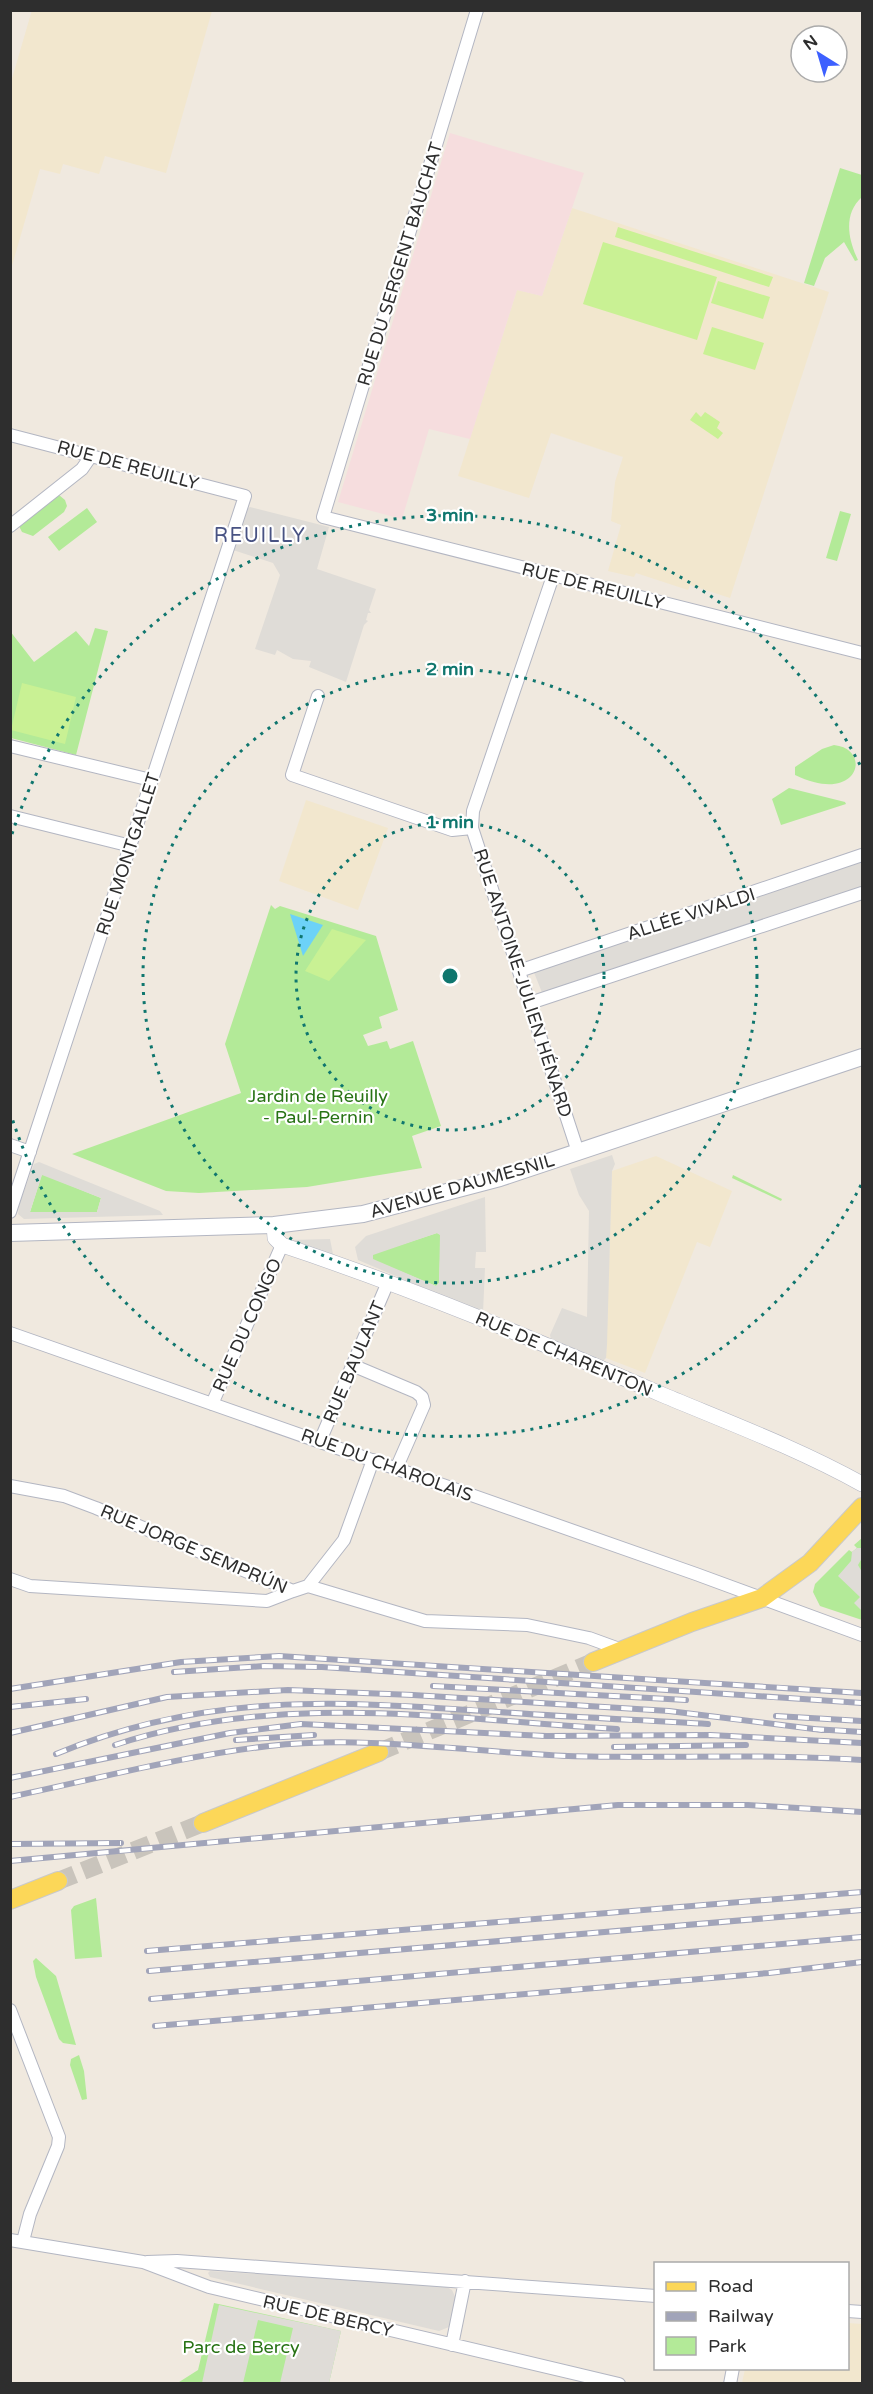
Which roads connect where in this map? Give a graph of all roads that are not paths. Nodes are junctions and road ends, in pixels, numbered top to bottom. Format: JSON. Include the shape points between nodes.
{"nodes":[{"id":1,"x":477,"y":10,"type":"edge"},
{"id":2,"x":10,"y":435,"type":"edge"},
{"id":3,"x":91,"y":456,"type":"junction"},
{"id":4,"x":245,"y":496,"type":"joint"},
{"id":5,"x":323,"y":517,"type":"joint"},
{"id":6,"x":10,"y":526,"type":"edge"},
{"id":7,"x":553,"y":576,"type":"junction"},
{"id":8,"x":862,"y":653,"type":"edge"},
{"id":9,"x":318,"y":696,"type":"dead end"},
{"id":10,"x":14,"y":746,"type":"edge"},
{"id":11,"x":151,"y":780,"type":"junction"},
{"id":12,"x":10,"y":816,"type":"edge"},
{"id":13,"x":472,"y":828,"type":"junction"},
{"id":14,"x":131,"y":846,"type":"junction"},
{"id":15,"x":862,"y":855,"type":"edge"},
{"id":16,"x":862,"y":893,"type":"edge"},
{"id":17,"x":519,"y":970,"type":"junction"},
{"id":18,"x":530,"y":1003,"type":"junction"},
{"id":19,"x":862,"y":1057,"type":"edge"},
{"id":20,"x":10,"y":1145,"type":"edge"},
{"id":21,"x":30,"y":1152,"type":"junction"},
{"id":22,"x":578,"y":1152,"type":"junction"},
{"id":23,"x":10,"y":1212,"type":"edge"},
{"id":24,"x":274,"y":1224,"type":"junction"},
{"id":25,"x":10,"y":1233,"type":"edge"},
{"id":26,"x":282,"y":1245,"type":"junction"},
{"id":27,"x":388,"y":1282,"type":"junction"},
{"id":28,"x":10,"y":1333,"type":"edge"},
{"id":29,"x":352,"y":1365,"type":"junction"},
{"id":30,"x":212,"y":1404,"type":"junction"},
{"id":31,"x":320,"y":1441,"type":"junction"},
{"id":32,"x":373,"y":1460,"type":"junction"},
{"id":33,"x":396,"y":1469,"type":"junction"},
{"id":34,"x":862,"y":1484,"type":"edge"},
{"id":35,"x":10,"y":1486,"type":"edge"},
{"id":36,"x":862,"y":1507,"type":"edge"},
{"id":37,"x":10,"y":1580,"type":"edge"},
{"id":38,"x":308,"y":1586,"type":"junction"},
{"id":39,"x":293,"y":1591,"type":"junction"},
{"id":40,"x":762,"y":1598,"type":"junction"},
{"id":41,"x":862,"y":1635,"type":"edge"},
{"id":42,"x":622,"y":1650,"type":"junction"},
{"id":43,"x":593,"y":1662,"type":"tunnel mouth"},
{"id":44,"x":379,"y":1752,"type":"tunnel mouth"},
{"id":45,"x":203,"y":1822,"type":"tunnel mouth"},
{"id":46,"x":58,"y":1881,"type":"tunnel mouth"},
{"id":47,"x":10,"y":1900,"type":"edge"},
{"id":48,"x":10,"y":2010,"type":"edge"},
{"id":49,"x":17,"y":2240,"type":"edge"},
{"id":50,"x":143,"y":2262,"type":"junction"},
{"id":51,"x":465,"y":2281,"type":"junction"},
{"id":52,"x":654,"y":2296,"type":"edge"},
{"id":53,"x":452,"y":2345,"type":"junction"},
{"id":54,"x":619,"y":2384,"type":"edge"}],
"edges":[{"from":1,"to":5,"type":"street","name":"RUE DU SERGENT BAUCHAT"},
{"from":2,"to":3,"type":"street","name":"RUE DE REUILLY"},
{"from":3,"to":4,"type":"street","name":"RUE DE REUILLY"},
{"from":3,"to":6,"type":"street","via":[[82,469]]},
{"from":4,"to":11,"type":"street","name":"RUE MONTGALLET"},
{"from":5,"to":7,"type":"street","name":"RUE DE REUILLY"},
{"from":7,"to":8,"type":"street","name":"RUE DE REUILLY"},
{"from":7,"to":13,"type":"street","name":"RUE ANTOINE-JULIEN HÉNARD","via":[[473,811]]},
{"from":9,"to":13,"type":"street","via":[[291,776],[452,830]]},
{"from":10,"to":11,"type":"street"},
{"from":11,"to":14,"type":"street","name":"RUE MONTGALLET"},
{"from":12,"to":14,"type":"street"},
{"from":13,"to":17,"type":"street","name":"RUE ANTOINE-JULIEN HÉNARD"},
{"from":14,"to":21,"type":"street","name":"RUE MONTGALLET"},
{"from":15,"to":17,"type":"street","name":"ALLÉE VIVALDI"},
{"from":16,"to":18,"type":"street","name":"ALLÉE VIVALDI"},
{"from":17,"to":18,"type":"street","name":"RUE ANTOINE-JULIEN HÉNARD"},
{"from":18,"to":22,"type":"street","name":"RUE ANTOINE-JULIEN HÉNARD"},
{"from":19,"to":22,"type":"main road","name":"AVENUE DAUMESNIL"},
{"from":20,"to":21,"type":"street"},
{"from":21,"to":23,"type":"street","name":"RUE MONTGALLET"},
{"from":22,"to":24,"type":"main road","name":"AVENUE DAUMESNIL","via":[[460,1190],[363,1214]]},
{"from":24,"to":25,"type":"main road","name":"AVENUE DAUMESNIL"},
{"from":24,"to":26,"type":"street","via":[[275,1238]]},
{"from":26,"to":27,"type":"street","name":"RUE DE CHARENTON"},
{"from":26,"to":30,"type":"street","name":"RUE DU CONGO"},
{"from":27,"to":29,"type":"street","name":"RUE BAULANT"},
{"from":27,"to":34,"type":"street","name":"RUE DE CHARENTON","via":[[593,1365]]},
{"from":28,"to":30,"type":"street","name":"RUE DU CHAROLAIS"},
{"from":29,"to":31,"type":"street","name":"RUE BAULANT"},
{"from":29,"to":33,"type":"street","via":[[416,1392],[423,1399],[424,1405]]},
{"from":30,"to":31,"type":"street","name":"RUE DU CHAROLAIS"},
{"from":31,"to":32,"type":"street","name":"RUE DU CHAROLAIS"},
{"from":32,"to":33,"type":"street","name":"RUE DU CHAROLAIS"},
{"from":32,"to":38,"type":"street","name":"RUE JORGE SEMPRÚN","via":[[344,1540]]},
{"from":33,"to":40,"type":"street","name":"RUE DU CHAROLAIS"},
{"from":35,"to":39,"type":"street","name":"RUE JORGE SEMPRÚN","via":[[64,1496]]},
{"from":36,"to":40,"type":"main road","via":[[810,1563]]},
{"from":37,"to":39,"type":"street","via":[[30,1586],[267,1601]]},
{"from":38,"to":39,"type":"street","name":"RUE JORGE SEMPRÚN"},
{"from":38,"to":42,"type":"street","via":[[425,1621],[526,1625],[589,1638]]},
{"from":40,"to":41,"type":"street","name":"RUE DU CHAROLAIS"},
{"from":40,"to":42,"type":"main road"},
{"from":42,"to":43,"type":"main road"},
{"from":44,"to":45,"type":"main road"},
{"from":46,"to":47,"type":"main road"},
{"from":48,"to":49,"type":"street","via":[[59,2137]]},
{"from":49,"to":50,"type":"street","name":"RUE DE BERCY"},
{"from":50,"to":51,"type":"street","name":"RUE DE BERCY","via":[[177,2260]]},
{"from":50,"to":53,"type":"street","name":"RUE DE BERCY","via":[[209,2287]]},
{"from":51,"to":52,"type":"street","name":"RUE DE BERCY"},
{"from":51,"to":53,"type":"street"},
{"from":53,"to":54,"type":"street","name":"RUE DE BERCY"}]}
